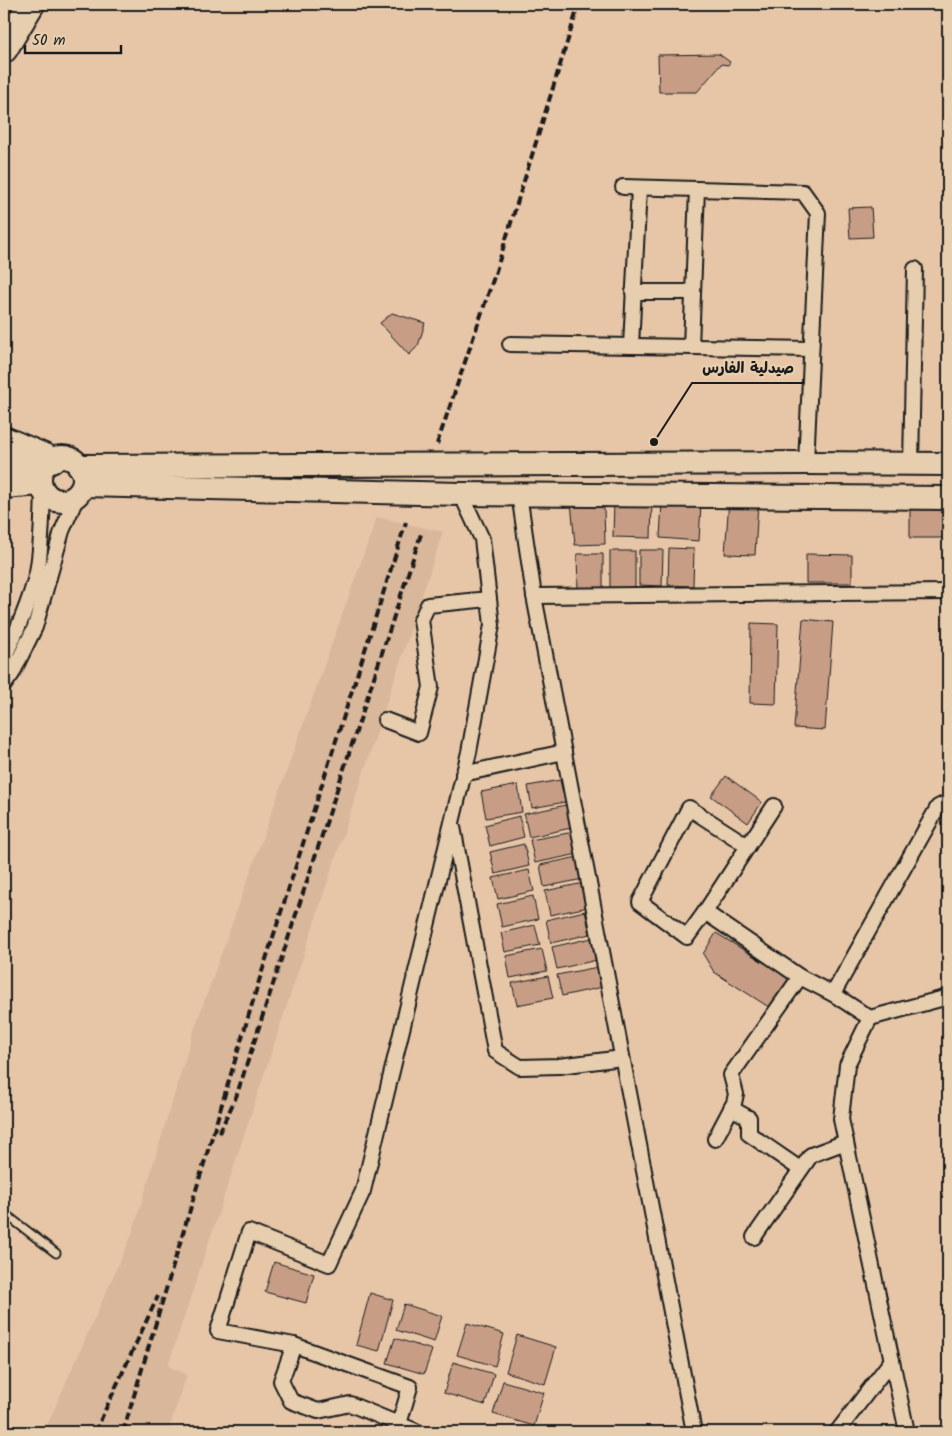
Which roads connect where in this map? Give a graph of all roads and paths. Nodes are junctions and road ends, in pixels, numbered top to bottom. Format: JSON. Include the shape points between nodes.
{"nodes":[{"id":1,"x":31,"y":4,"type":"edge"},
{"id":2,"x":4,"y":48,"type":"edge"},
{"id":3,"x":623,"y":187,"type":"dead end"},
{"id":4,"x":639,"y":188,"type":"junction"},
{"id":5,"x":697,"y":189,"type":"junction"},
{"id":6,"x":915,"y":269,"type":"dead end"},
{"id":7,"x":633,"y":292,"type":"junction"},
{"id":8,"x":694,"y":292,"type":"junction"},
{"id":9,"x":510,"y":344,"type":"dead end"},
{"id":10,"x":630,"y":346,"type":"junction"},
{"id":11,"x":691,"y":347,"type":"junction"},
{"id":12,"x":812,"y":349,"type":"junction"},
{"id":13,"x":4,"y":440,"type":"edge"},
{"id":14,"x":806,"y":463,"type":"junction"},
{"id":15,"x":912,"y":464,"type":"junction"},
{"id":16,"x":948,"y":464,"type":"edge"},
{"id":17,"x":4,"y":467,"type":"edge"},
{"id":18,"x":44,"y":475,"type":"junction"},
{"id":19,"x":80,"y":482,"type":"junction"},
{"id":20,"x":4,"y":487,"type":"edge"},
{"id":21,"x":461,"y":494,"type":"junction"},
{"id":22,"x":519,"y":494,"type":"junction"},
{"id":23,"x":948,"y":498,"type":"edge"},
{"id":24,"x":948,"y":592,"type":"edge"},
{"id":25,"x":534,"y":596,"type":"junction"},
{"id":26,"x":489,"y":599,"type":"junction"},
{"id":27,"x":4,"y":658,"type":"edge"},
{"id":28,"x":4,"y":684,"type":"edge"},
{"id":29,"x":385,"y":720,"type":"dead end"},
{"id":30,"x":564,"y":752,"type":"junction"},
{"id":31,"x":463,"y":774,"type":"junction"},
{"id":32,"x":948,"y":802,"type":"edge"},
{"id":33,"x":774,"y":806,"type":"dead end"},
{"id":34,"x":452,"y":822,"type":"junction"},
{"id":35,"x":748,"y":846,"type":"junction"},
{"id":36,"x":705,"y":912,"type":"junction"},
{"id":37,"x":800,"y":976,"type":"junction"},
{"id":38,"x":833,"y":994,"type":"junction"},
{"id":39,"x":948,"y":997,"type":"edge"},
{"id":40,"x":870,"y":1018,"type":"junction"},
{"id":41,"x":622,"y":1058,"type":"junction"},
{"id":42,"x":731,"y":1108,"type":"junction"},
{"id":43,"x":715,"y":1139,"type":"dead end"},
{"id":44,"x":846,"y":1142,"type":"junction"},
{"id":45,"x":800,"y":1169,"type":"junction"},
{"id":46,"x":4,"y":1213,"type":"edge"},
{"id":47,"x":754,"y":1237,"type":"dead end"},
{"id":48,"x":56,"y":1253,"type":"dead end"},
{"id":49,"x":294,"y":1345,"type":"junction"},
{"id":50,"x":892,"y":1360,"type":"junction"},
{"id":51,"x":399,"y":1424,"type":"junction"},
{"id":52,"x":418,"y":1432,"type":"edge"},
{"id":53,"x":694,"y":1432,"type":"edge"},
{"id":54,"x":837,"y":1432,"type":"edge"},
{"id":55,"x":907,"y":1432,"type":"edge"}],
"edges":[{"from":1,"to":2,"type":"highway"},
{"from":3,"to":4,"type":"street"},
{"from":4,"to":5,"type":"street"},
{"from":4,"to":7,"type":"street"},
{"from":5,"to":8,"type":"street"},
{"from":5,"to":12,"type":"street","via":[[803,192],[818,213]]},
{"from":6,"to":15,"type":"street"},
{"from":7,"to":8,"type":"street"},
{"from":7,"to":10,"type":"street"},
{"from":8,"to":11,"type":"street"},
{"from":9,"to":10,"type":"street"},
{"from":10,"to":11,"type":"street"},
{"from":11,"to":12,"type":"street"},
{"from":12,"to":14,"type":"street"},
{"from":13,"to":18,"type":"highway"},
{"from":14,"to":15,"type":"main road"},
{"from":14,"to":19,"type":"main road"},
{"from":15,"to":16,"type":"main road"},
{"from":17,"to":18,"type":"main road"},
{"from":18,"to":19,"type":"main road","via":[[61,457],[71,459]]},
{"from":18,"to":19,"type":"main road","via":[[48,497],[58,501],[69,500]]},
{"from":18,"to":20,"type":"main road"},
{"from":18,"to":27,"type":"street","via":[[36,572],[21,622]]},
{"from":19,"to":21,"type":"main road"},
{"from":19,"to":28,"type":"street","via":[[62,531],[35,628]]},
{"from":21,"to":22,"type":"main road"},
{"from":21,"to":26,"type":"street","via":[[482,539]]},
{"from":22,"to":23,"type":"main road"},
{"from":22,"to":25,"type":"street"},
{"from":24,"to":25,"type":"street"},
{"from":25,"to":30,"type":"street"},
{"from":26,"to":29,"type":"street","via":[[428,605],[421,620],[431,687],[419,733]]},
{"from":26,"to":31,"type":"street","via":[[492,625]]},
{"from":30,"to":31,"type":"street"},
{"from":30,"to":41,"type":"street"},
{"from":31,"to":34,"type":"street"},
{"from":32,"to":38,"type":"street","via":[[938,807]]},
{"from":33,"to":35,"type":"street"},
{"from":34,"to":41,"type":"street","via":[[495,1051],[520,1067]]},
{"from":34,"to":49,"type":"street","via":[[363,1191],[329,1264],[250,1232],[218,1331]]},
{"from":35,"to":36,"type":"street"},
{"from":35,"to":36,"type":"street","via":[[689,808],[640,902],[687,937]]},
{"from":36,"to":37,"type":"street"},
{"from":37,"to":38,"type":"street"},
{"from":37,"to":42,"type":"street","via":[[731,1075],[736,1094]]},
{"from":38,"to":40,"type":"street"},
{"from":39,"to":40,"type":"street"},
{"from":40,"to":44,"type":"street","via":[[847,1065],[841,1119]]},
{"from":41,"to":53,"type":"street"},
{"from":42,"to":43,"type":"street"},
{"from":42,"to":45,"type":"street","via":[[749,1118],[749,1134]]},
{"from":44,"to":45,"type":"street","via":[[810,1155]]},
{"from":44,"to":50,"type":"street"},
{"from":45,"to":47,"type":"street"},
{"from":46,"to":48,"type":"lane"},
{"from":49,"to":51,"type":"street","via":[[410,1387]]},
{"from":49,"to":51,"type":"street","via":[[281,1381],[291,1401],[318,1412],[350,1404]]},
{"from":50,"to":54,"type":"street"},
{"from":50,"to":55,"type":"street"},
{"from":51,"to":52,"type":"street"}]}
